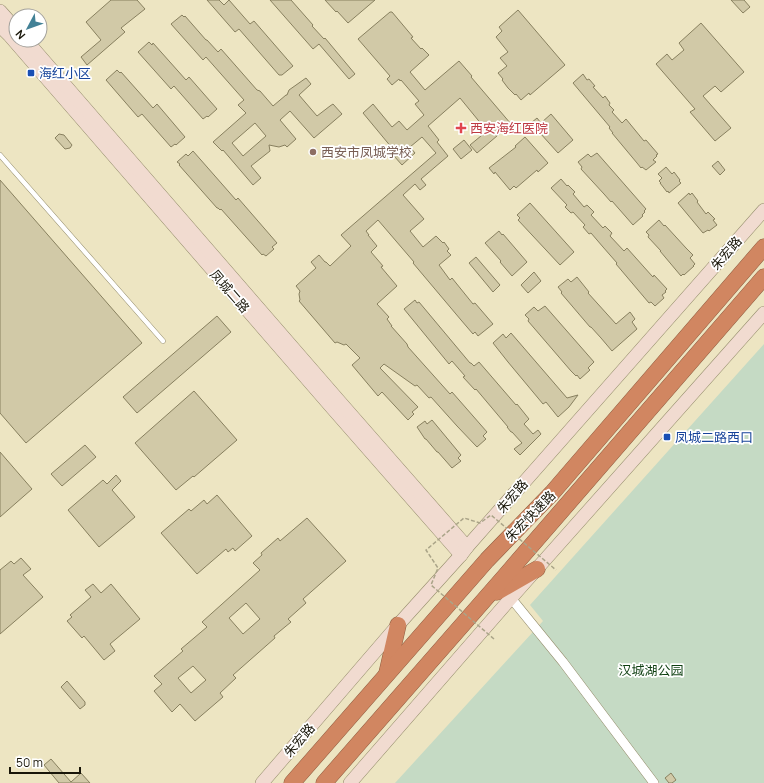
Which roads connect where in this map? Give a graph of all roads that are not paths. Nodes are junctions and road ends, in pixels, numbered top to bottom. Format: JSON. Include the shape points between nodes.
{"nodes":[{"id":1,"x":0,"y":11,"type":"edge"},
{"id":2,"x":8,"y":20,"type":"edge"},
{"id":3,"x":0,"y":26,"type":"edge"},
{"id":4,"x":33,"y":48,"type":"edge"},
{"id":5,"x":0,"y":155,"type":"edge"},
{"id":6,"x":764,"y":210,"type":"edge"},
{"id":7,"x":764,"y":247,"type":"edge"},
{"id":8,"x":764,"y":277,"type":"edge"},
{"id":9,"x":764,"y":313,"type":"edge"},
{"id":10,"x":163,"y":341,"type":"dead end"},
{"id":11,"x":464,"y":551,"type":"junction"},
{"id":12,"x":537,"y":569,"type":"junction"},
{"id":13,"x":511,"y":598,"type":"junction"},
{"id":14,"x":485,"y":599,"type":"junction"},
{"id":15,"x":398,"y":625,"type":"junction"},
{"id":16,"x":386,"y":675,"type":"junction"},
{"id":17,"x":262,"y":783,"type":"edge"},
{"id":18,"x":292,"y":783,"type":"edge"},
{"id":19,"x":324,"y":783,"type":"edge"},
{"id":20,"x":350,"y":783,"type":"edge"},
{"id":21,"x":654,"y":783,"type":"edge"}],
"edges":[{"from":1,"to":2,"type":"main road"},
{"from":3,"to":11,"type":"main road","name":"凤城二路","via":[[333,409]]},
{"from":4,"to":11,"type":"main road","name":"凤城二路","via":[[340,402]]},
{"from":5,"to":10,"type":"lane"},
{"from":6,"to":11,"type":"main road","name":"朱宏路"},
{"from":7,"to":16,"type":"highway","name":"朱宏快速路","via":[[552,493],[487,560]]},
{"from":8,"to":14,"type":"highway","name":"朱宏快速路"},
{"from":9,"to":12,"type":"main road"},
{"from":11,"to":15,"type":"main road","name":"朱宏路"},
{"from":12,"to":13,"type":"main road"},
{"from":12,"to":14,"type":"highway"},
{"from":13,"to":20,"type":"main road"},
{"from":13,"to":21,"type":"street","via":[[563,662]]},
{"from":14,"to":19,"type":"highway","name":"朱宏快速路"},
{"from":15,"to":16,"type":"highway"},
{"from":15,"to":17,"type":"main road","name":"朱宏路"},
{"from":16,"to":18,"type":"highway","name":"朱宏快速路"}]}
